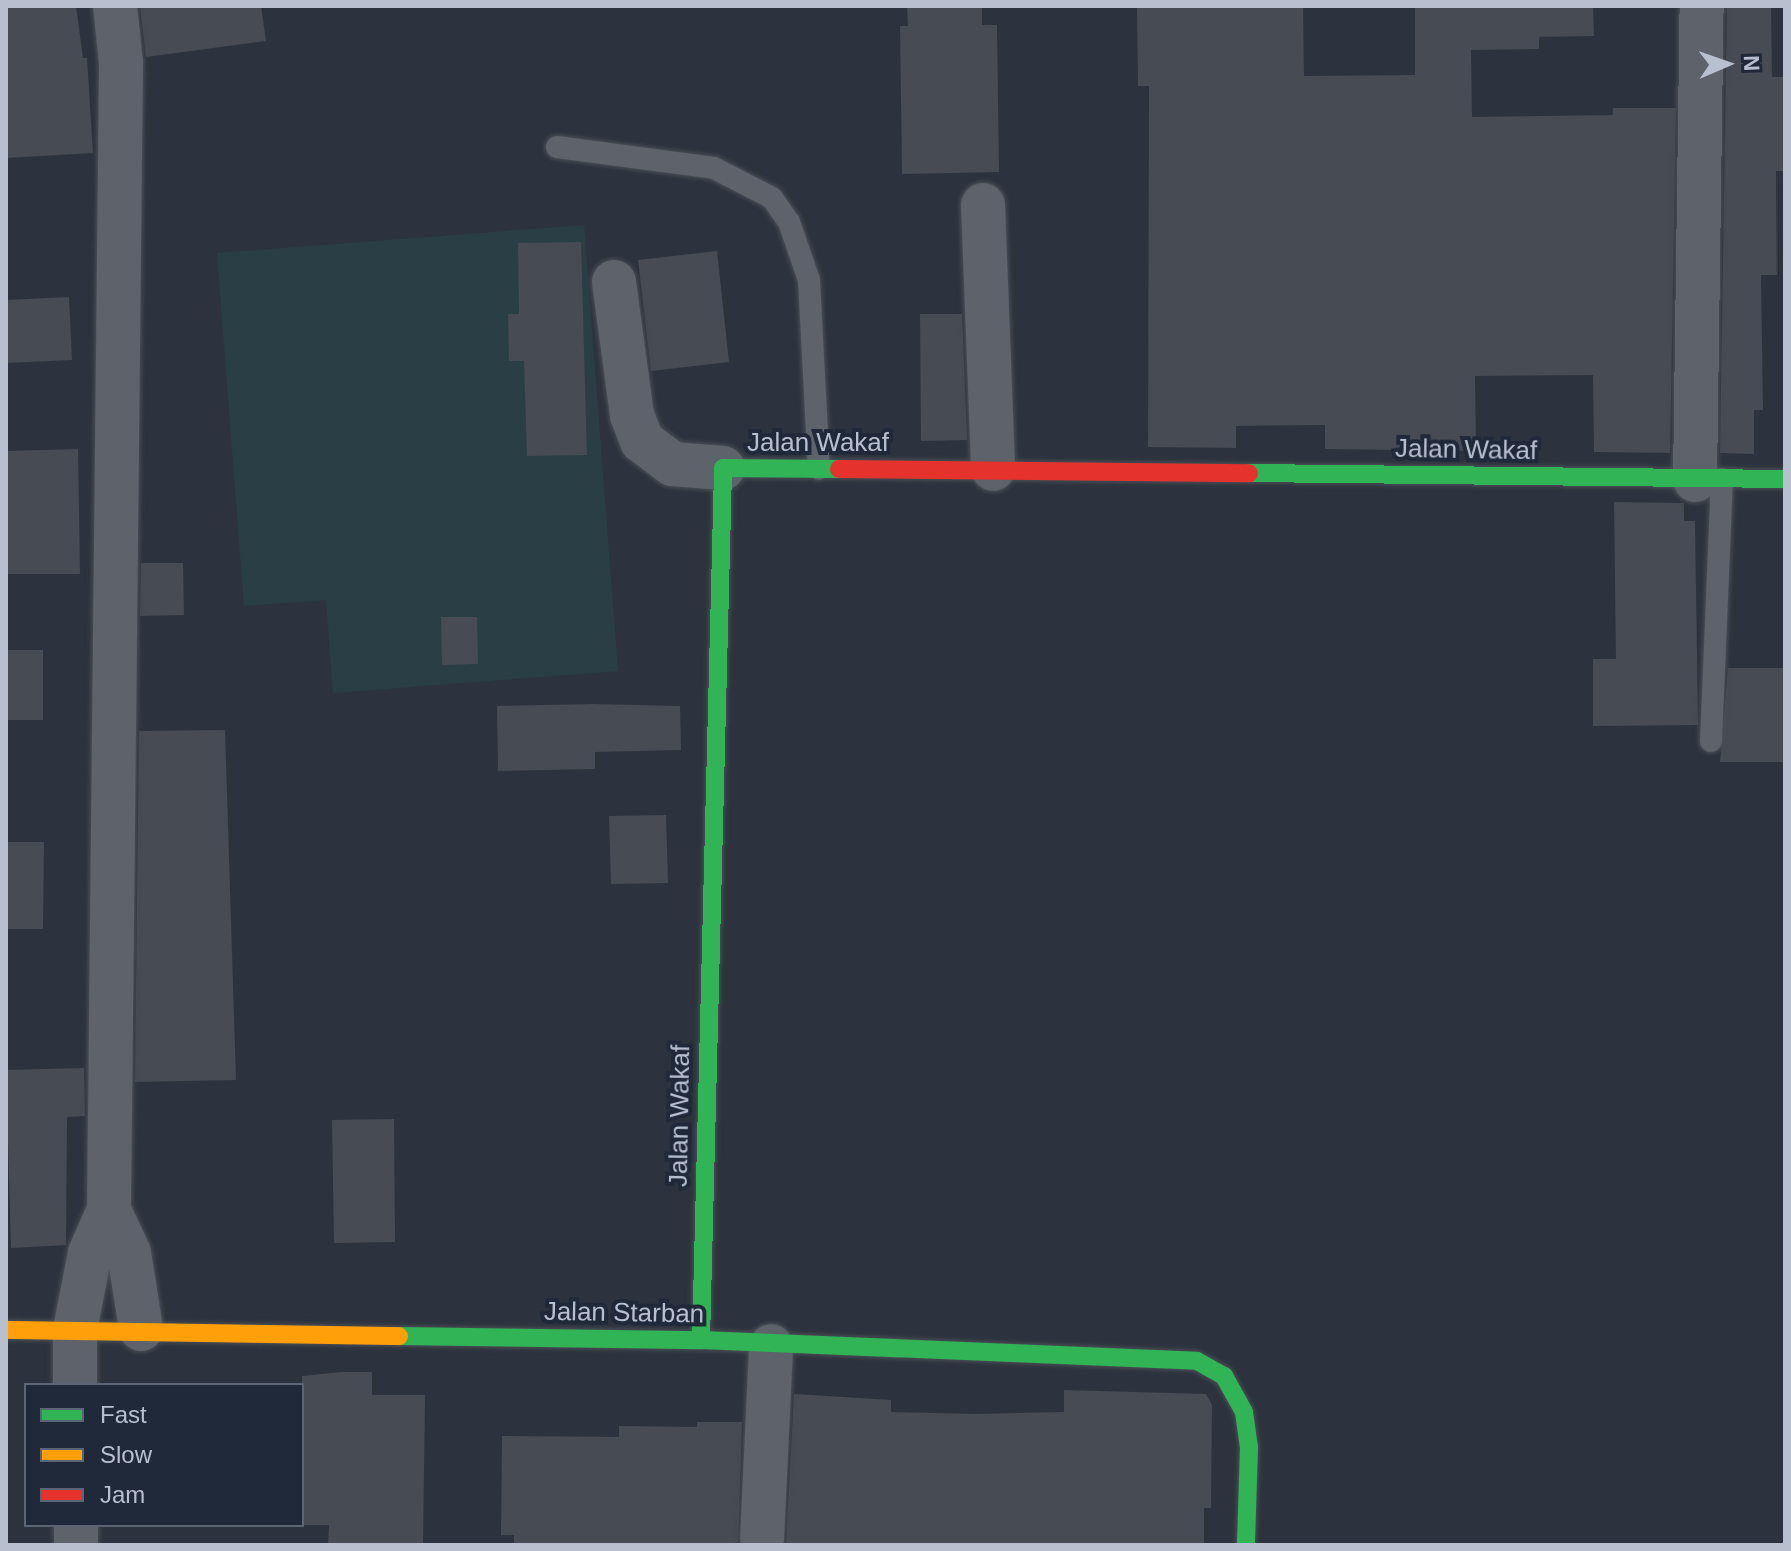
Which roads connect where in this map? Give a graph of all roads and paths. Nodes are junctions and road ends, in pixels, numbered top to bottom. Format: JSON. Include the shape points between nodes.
{"nodes":[{"id":1,"x":115,"y":6,"type":"edge"},
{"id":2,"x":1702,"y":6,"type":"edge"},
{"id":3,"x":557,"y":147,"type":"dead end"},
{"id":4,"x":983,"y":205,"type":"dead end"},
{"id":5,"x":614,"y":282,"type":"dead end"},
{"id":6,"x":723,"y":468,"type":"junction"},
{"id":7,"x":819,"y":469,"type":"junction"},
{"id":8,"x":993,"y":469,"type":"junction"},
{"id":9,"x":1708,"y":479,"type":"junction"},
{"id":10,"x":1785,"y":479,"type":"edge"},
{"id":11,"x":1711,"y":741,"type":"dead end"},
{"id":12,"x":109,"y":1210,"type":"junction"},
{"id":13,"x":141,"y":1329,"type":"junction"},
{"id":14,"x":6,"y":1330,"type":"edge"},
{"id":15,"x":75,"y":1330,"type":"junction"},
{"id":16,"x":701,"y":1340,"type":"junction"},
{"id":17,"x":771,"y":1346,"type":"junction"},
{"id":18,"x":75,"y":1383,"type":"edge"},
{"id":19,"x":762,"y":1539,"type":"dead end"},
{"id":20,"x":1246,"y":1545,"type":"edge"}],
"edges":[{"from":1,"to":12,"type":"street","via":[[121,79]]},
{"from":2,"to":9,"type":"street"},
{"from":3,"to":7,"type":"lane","via":[[714,168],[772,198],[789,222],[809,280]]},
{"from":4,"to":8,"type":"street"},
{"from":5,"to":6,"type":"street","via":[[632,415],[642,441],[672,464]]},
{"from":6,"to":7,"type":"street","name":"Jalan Wakaf"},
{"from":6,"to":16,"type":"street","name":"Jalan Wakaf"},
{"from":7,"to":8,"type":"street","name":"Jalan Wakaf"},
{"from":8,"to":9,"type":"street","name":"Jalan Wakaf"},
{"from":9,"to":10,"type":"street","name":"Jalan Wakaf"},
{"from":9,"to":11,"type":"lane"},
{"from":12,"to":13,"type":"street","via":[[129,1253]]},
{"from":12,"to":15,"type":"street","via":[[90,1253]]},
{"from":13,"to":15,"type":"street","name":"Jalan Starban"},
{"from":13,"to":16,"type":"street","name":"Jalan Starban"},
{"from":14,"to":15,"type":"street","name":"Jalan Starban"},
{"from":15,"to":18,"type":"street"},
{"from":16,"to":17,"type":"street","name":"Jalan Starban"},
{"from":17,"to":19,"type":"street"},
{"from":17,"to":20,"type":"street","name":"Jalan Starban","via":[[1131,1353],[1197,1361],[1230,1385],[1244,1412],[1249,1447]]}]}
